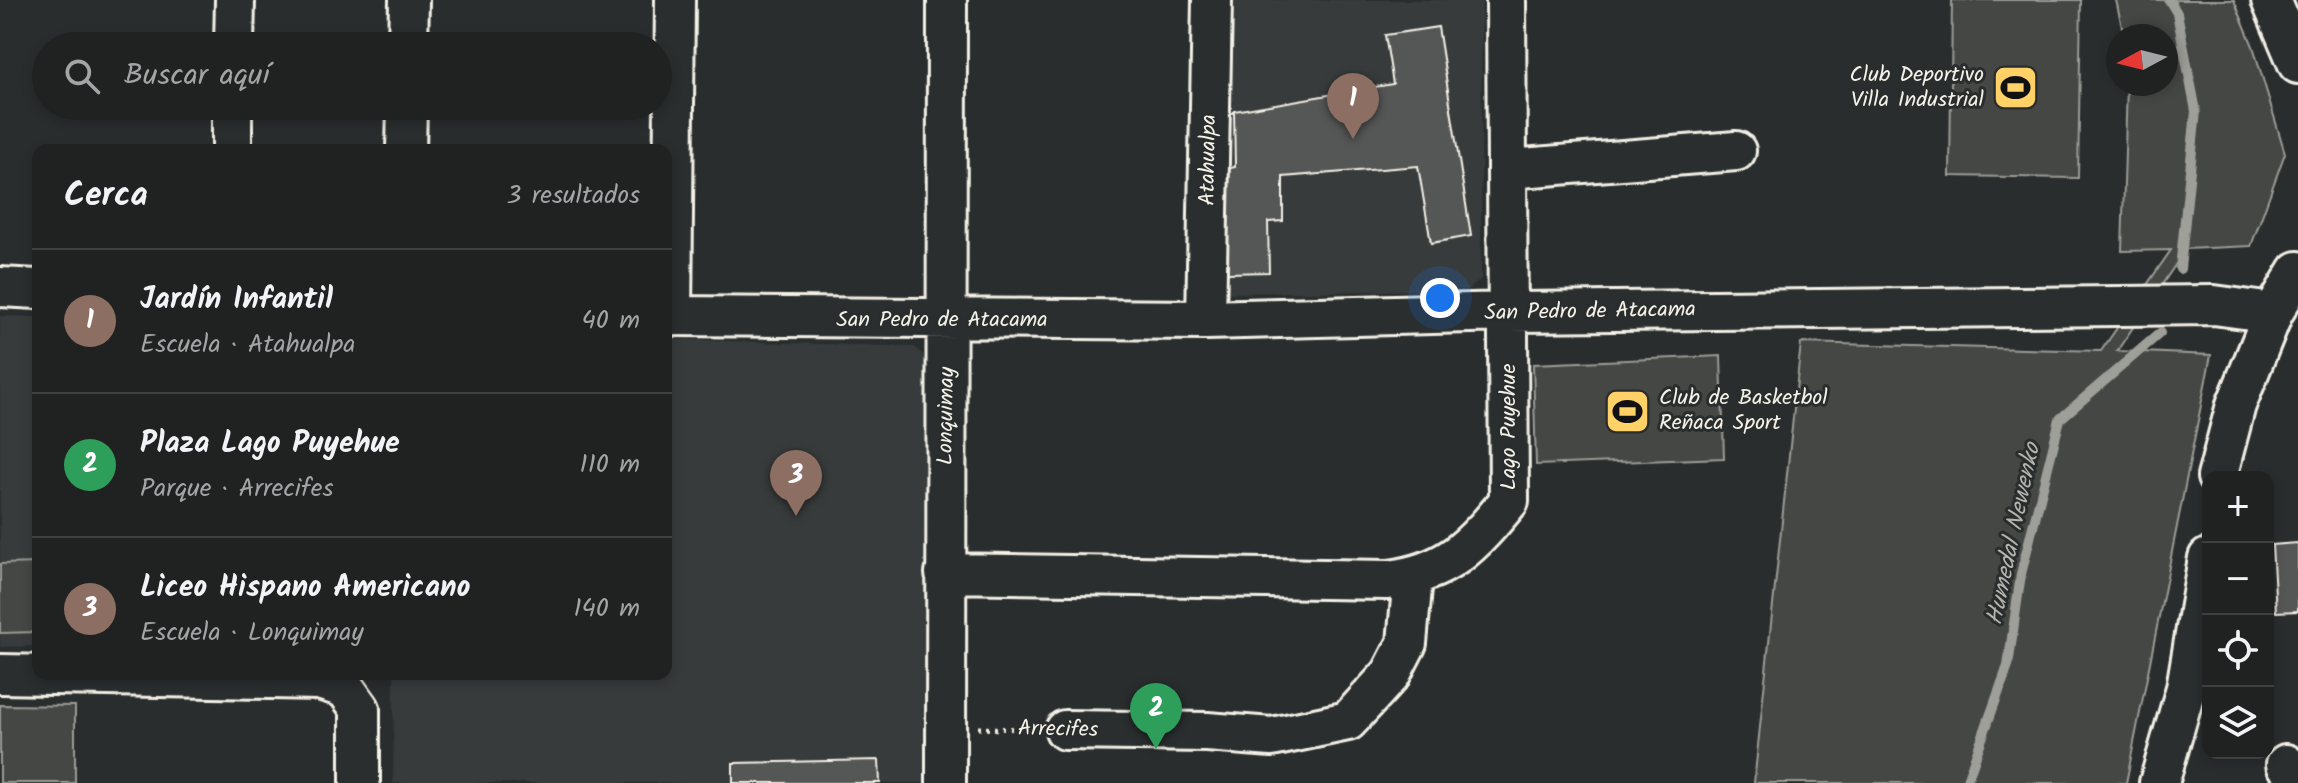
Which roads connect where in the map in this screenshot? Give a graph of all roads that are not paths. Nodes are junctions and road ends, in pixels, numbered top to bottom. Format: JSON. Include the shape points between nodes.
{"nodes":[{"id":1,"x":235,"y":0,"type":"edge"},
{"id":2,"x":409,"y":0,"type":"edge"},
{"id":3,"x":675,"y":0,"type":"edge"},
{"id":4,"x":947,"y":0,"type":"edge"},
{"id":5,"x":1212,"y":0,"type":"edge"},
{"id":6,"x":1506,"y":0,"type":"edge"},
{"id":7,"x":2281,"y":3,"type":"edge"},
{"id":8,"x":234,"y":32,"type":"edge"},
{"id":9,"x":408,"y":32,"type":"edge"},
{"id":10,"x":2298,"y":64,"type":"edge"},
{"id":11,"x":232,"y":120,"type":"edge"},
{"id":12,"x":407,"y":120,"type":"edge"},
{"id":13,"x":232,"y":144,"type":"edge"},
{"id":14,"x":406,"y":144,"type":"edge"},
{"id":15,"x":1736,"y":151,"type":"dead end"},
{"id":16,"x":672,"y":158,"type":"edge"},
{"id":17,"x":1508,"y":169,"type":"junction"},
{"id":18,"x":2298,"y":271,"type":"edge"},
{"id":19,"x":0,"y":287,"type":"edge"},
{"id":20,"x":32,"y":289,"type":"edge"},
{"id":21,"x":1509,"y":312,"type":"junction"},
{"id":22,"x":672,"y":317,"type":"edge"},
{"id":23,"x":1206,"y":320,"type":"junction"},
{"id":24,"x":948,"y":321,"type":"junction"},
{"id":25,"x":2279,"y":327,"type":"edge"},
{"id":26,"x":2219,"y":471,"type":"edge"},
{"id":27,"x":945,"y":573,"type":"junction"},
{"id":28,"x":1413,"y":577,"type":"junction"},
{"id":29,"x":2202,"y":593,"type":"edge"},
{"id":30,"x":0,"y":674,"type":"edge"},
{"id":31,"x":32,"y":675,"type":"edge"},
{"id":32,"x":319,"y":680,"type":"edge"},
{"id":33,"x":1065,"y":730,"type":"road end"},
{"id":34,"x":360,"y":783,"type":"edge"},
{"id":35,"x":946,"y":783,"type":"edge"},
{"id":36,"x":2159,"y":783,"type":"edge"}],
"edges":[{"from":1,"to":8,"type":"street"},
{"from":2,"to":9,"type":"street"},
{"from":3,"to":16,"type":"street"},
{"from":4,"to":24,"type":"street","name":"Lonquimay"},
{"from":5,"to":23,"type":"street","name":"Atahualpa"},
{"from":6,"to":17,"type":"street","name":"Lago Puyehue"},
{"from":7,"to":10,"type":"street"},
{"from":11,"to":13,"type":"street"},
{"from":12,"to":14,"type":"street"},
{"from":15,"to":17,"type":"street"},
{"from":17,"to":21,"type":"street","name":"Lago Puyehue"},
{"from":18,"to":25,"type":"street"},
{"from":19,"to":20,"type":"street"},
{"from":21,"to":23,"type":"street","name":"San Pedro de Atacama"},
{"from":21,"to":25,"type":"street","name":"San Pedro de Atacama","via":[[2214,305]]},
{"from":21,"to":28,"type":"street","name":"Lago Puyehue","via":[[1509,501],[1474,543],[1448,563]]},
{"from":22,"to":24,"type":"street","name":"San Pedro de Atacama"},
{"from":23,"to":24,"type":"street","name":"San Pedro de Atacama"},
{"from":24,"to":27,"type":"street","name":"Lonquimay"},
{"from":25,"to":26,"type":"street","via":[[2236,405]]},
{"from":27,"to":28,"type":"street","name":"Lago Puyehue"},
{"from":27,"to":35,"type":"street","name":"Lonquimay"},
{"from":28,"to":33,"type":"street","name":"Arrecifes","via":[[1407,643],[1391,674],[1348,721],[1272,737]]},
{"from":29,"to":36,"type":"street","via":[[2186,688]]},
{"from":30,"to":31,"type":"street"},
{"from":32,"to":34,"type":"street","via":[[345,688],[360,709]]}]}
